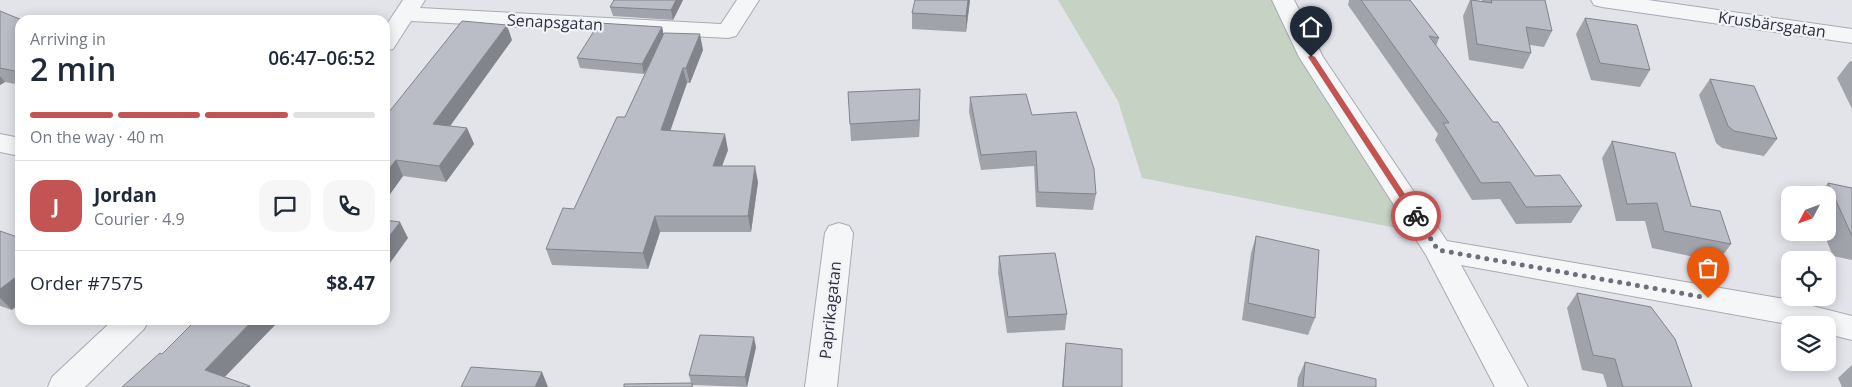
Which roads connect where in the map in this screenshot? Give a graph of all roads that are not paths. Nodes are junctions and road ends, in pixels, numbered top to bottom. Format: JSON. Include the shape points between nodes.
{"nodes":[{"id":1,"x":748,"y":0,"type":"edge"},
{"id":2,"x":1284,"y":0,"type":"edge"},
{"id":3,"x":1602,"y":0,"type":"edge"},
{"id":4,"x":409,"y":7,"type":"edge"},
{"id":5,"x":390,"y":36,"type":"edge"},
{"id":6,"x":1852,"y":36,"type":"edge"},
{"id":7,"x":0,"y":143,"type":"edge"},
{"id":8,"x":15,"y":146,"type":"edge"},
{"id":9,"x":838,"y":233,"type":"dead end"},
{"id":10,"x":1438,"y":250,"type":"junction"},
{"id":11,"x":127,"y":325,"type":"edge"},
{"id":12,"x":1852,"y":328,"type":"edge"},
{"id":13,"x":64,"y":387,"type":"edge"},
{"id":14,"x":821,"y":387,"type":"edge"},
{"id":15,"x":1512,"y":387,"type":"edge"}],
"edges":[{"from":1,"to":4,"type":"street","name":"Senapsgatan","via":[[728,31]]},
{"from":2,"to":10,"type":"street","via":[[1311,57]]},
{"from":3,"to":6,"type":"street","name":"Krusbärsgatan"},
{"from":4,"to":5,"type":"street"},
{"from":7,"to":8,"type":"street"},
{"from":9,"to":14,"type":"street","name":"Paprikagatan"},
{"from":10,"to":12,"type":"street","via":[[1785,311]]},
{"from":10,"to":15,"type":"street"},
{"from":11,"to":13,"type":"street"}]}
